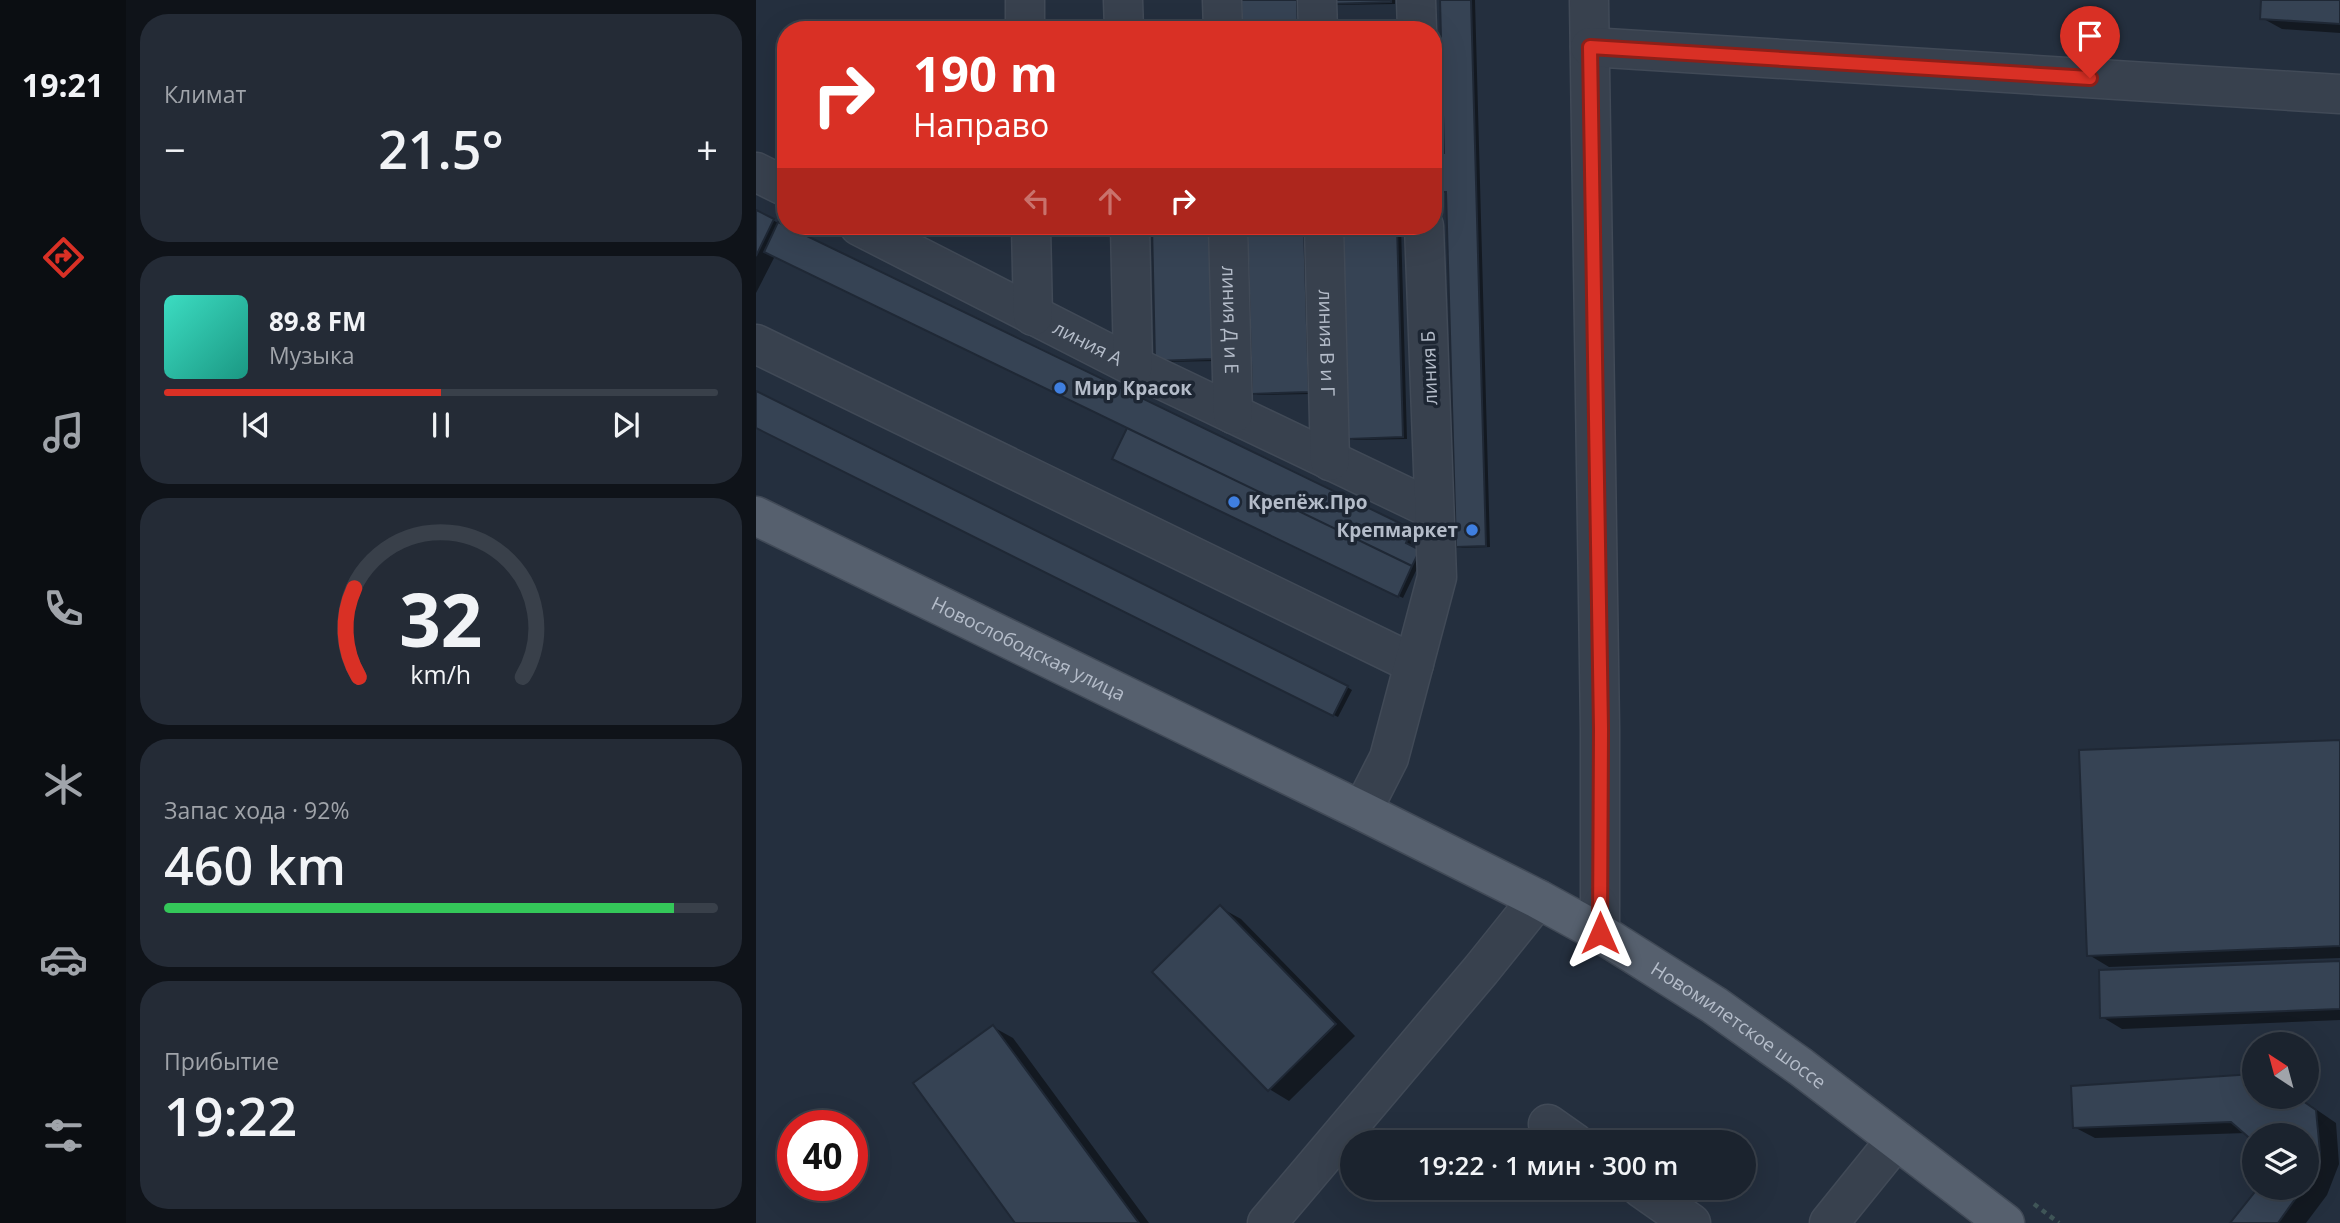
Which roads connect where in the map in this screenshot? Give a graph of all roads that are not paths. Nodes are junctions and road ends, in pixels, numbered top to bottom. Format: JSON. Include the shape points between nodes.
{"nodes":[{"id":1,"x":1025,"y":0,"type":"edge"},
{"id":2,"x":1123,"y":0,"type":"edge"},
{"id":3,"x":1222,"y":0,"type":"edge"},
{"id":4,"x":1317,"y":0,"type":"edge"},
{"id":5,"x":1416,"y":0,"type":"edge"},
{"id":6,"x":1589,"y":0,"type":"edge"},
{"id":7,"x":1025,"y":21,"type":"edge"},
{"id":8,"x":1124,"y":21,"type":"edge"},
{"id":9,"x":1223,"y":21,"type":"edge"},
{"id":10,"x":1318,"y":21,"type":"edge"},
{"id":11,"x":1417,"y":21,"type":"edge"},
{"id":12,"x":1590,"y":47,"type":"junction"},
{"id":13,"x":2340,"y":94,"type":"edge"},
{"id":14,"x":756,"y":172,"type":"edge"},
{"id":15,"x":777,"y":182,"type":"edge"},
{"id":16,"x":876,"y":235,"type":"edge"},
{"id":17,"x":1031,"y":235,"type":"edge"},
{"id":18,"x":1129,"y":235,"type":"edge"},
{"id":19,"x":1228,"y":235,"type":"edge"},
{"id":20,"x":1324,"y":235,"type":"edge"},
{"id":21,"x":1424,"y":235,"type":"edge"},
{"id":22,"x":1033,"y":316,"type":"junction"},
{"id":23,"x":756,"y":344,"type":"edge"},
{"id":24,"x":1133,"y":366,"type":"junction"},
{"id":25,"x":1233,"y":414,"type":"junction"},
{"id":26,"x":1330,"y":461,"type":"junction"},
{"id":27,"x":1434,"y":510,"type":"junction"},
{"id":28,"x":756,"y":516,"type":"edge"},
{"id":29,"x":1414,"y":664,"type":"junction"},
{"id":30,"x":1302,"y":782,"type":"joint"},
{"id":31,"x":1362,"y":811,"type":"junction"},
{"id":32,"x":1538,"y":899,"type":"junction"},
{"id":33,"x":1600,"y":933,"type":"junction"},
{"id":34,"x":1896,"y":1140,"type":"junction"},
{"id":35,"x":1658,"y":1200,"type":"edge"},
{"id":36,"x":1267,"y":1223,"type":"edge"},
{"id":37,"x":1691,"y":1223,"type":"edge"},
{"id":38,"x":1829,"y":1223,"type":"edge"},
{"id":39,"x":2005,"y":1223,"type":"edge"}],
"edges":[{"from":1,"to":7,"type":"street"},
{"from":2,"to":8,"type":"street"},
{"from":3,"to":9,"type":"street"},
{"from":4,"to":10,"type":"street"},
{"from":5,"to":11,"type":"street"},
{"from":6,"to":12,"type":"street"},
{"from":12,"to":13,"type":"street"},
{"from":12,"to":33,"type":"street"},
{"from":14,"to":15,"type":"street"},
{"from":16,"to":22,"type":"street","name":"линия А"},
{"from":17,"to":22,"type":"street"},
{"from":18,"to":24,"type":"street"},
{"from":19,"to":25,"type":"street","name":"линия Д и Е"},
{"from":20,"to":26,"type":"street","name":"линия В и Г"},
{"from":21,"to":27,"type":"street","name":"линия Б"},
{"from":22,"to":24,"type":"street","name":"линия А"},
{"from":23,"to":29,"type":"street"},
{"from":24,"to":25,"type":"street","name":"линия А"},
{"from":25,"to":26,"type":"street","name":"линия А"},
{"from":26,"to":27,"type":"street","name":"линия А"},
{"from":27,"to":29,"type":"street","name":"линия Б","via":[[1437,577]]},
{"from":28,"to":30,"type":"main road","name":"Новослободская улица"},
{"from":29,"to":31,"type":"street","name":"линия Б","via":[[1389,758]]},
{"from":30,"to":31,"type":"main road","name":"Новомилетское шоссе"},
{"from":31,"to":32,"type":"main road","name":"Новомилетское шоссе"},
{"from":32,"to":33,"type":"main road","name":"Новомилетское шоссе"},
{"from":32,"to":36,"type":"street"},
{"from":33,"to":34,"type":"main road","name":"Новомилетское шоссе","via":[[1714,1005]]},
{"from":34,"to":38,"type":"street"},
{"from":34,"to":39,"type":"main road","name":"Новомилетское шоссе"},
{"from":35,"to":37,"type":"street"}]}
